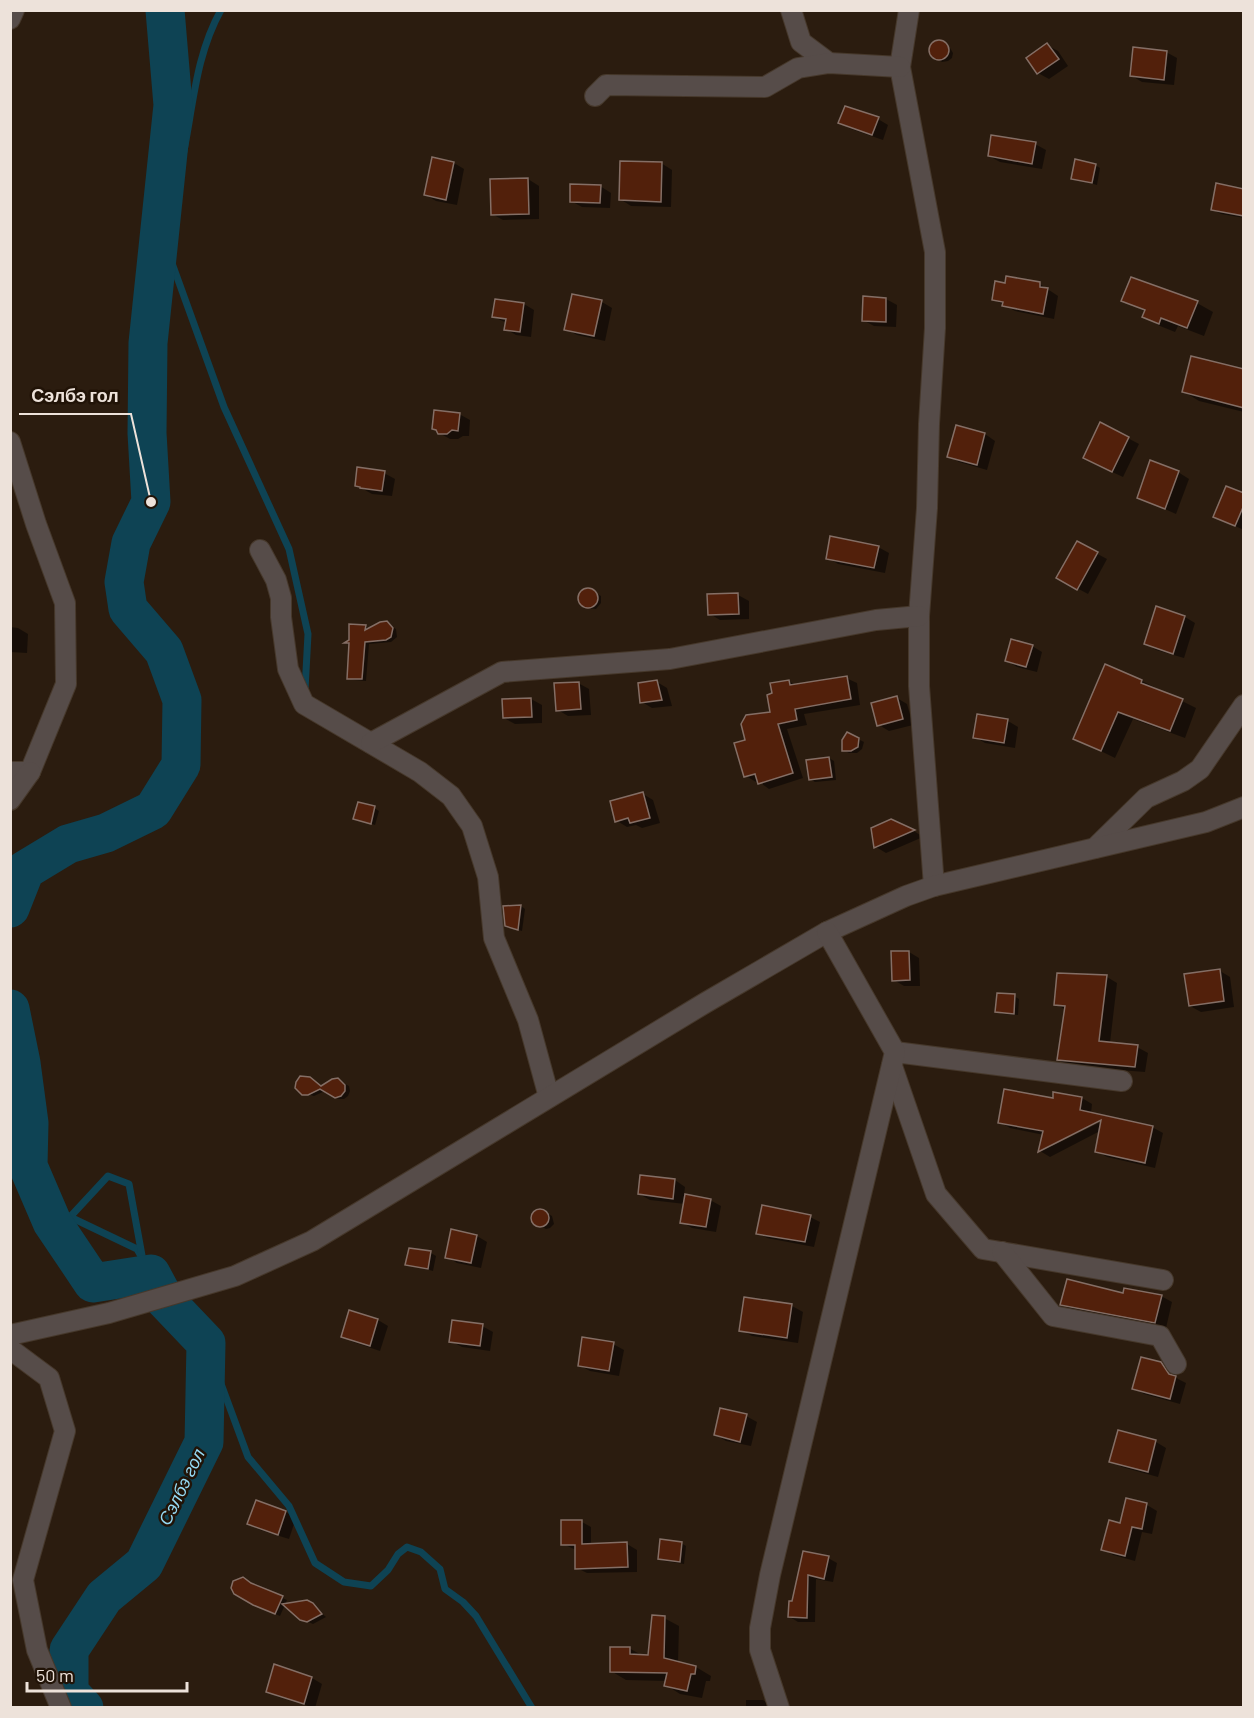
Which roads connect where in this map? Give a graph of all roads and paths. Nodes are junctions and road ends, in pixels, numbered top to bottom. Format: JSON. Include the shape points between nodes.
{"nodes":[{"id":1,"x":14,"y":10,"type":"edge"},
{"id":2,"x":791,"y":10,"type":"edge"},
{"id":3,"x":909,"y":10,"type":"edge"},
{"id":4,"x":10,"y":19,"type":"edge"},
{"id":5,"x":829,"y":63,"type":"junction"},
{"id":6,"x":900,"y":67,"type":"junction"},
{"id":7,"x":595,"y":96,"type":"dead end"},
{"id":8,"x":10,"y":442,"type":"edge"},
{"id":9,"x":260,"y":550,"type":"dead end"},
{"id":10,"x":919,"y":616,"type":"junction"},
{"id":11,"x":1244,"y":705,"type":"edge"},
{"id":12,"x":371,"y":743,"type":"junction"},
{"id":13,"x":20,"y":772,"type":"edge"},
{"id":14,"x":10,"y":800,"type":"edge"},
{"id":15,"x":1244,"y":807,"type":"edge"},
{"id":16,"x":1095,"y":848,"type":"junction"},
{"id":17,"x":934,"y":885,"type":"junction"},
{"id":18,"x":827,"y":932,"type":"junction"},
{"id":19,"x":893,"y":1059,"type":"junction"},
{"id":20,"x":1122,"y":1081,"type":"dead end"},
{"id":21,"x":549,"y":1097,"type":"junction"},
{"id":22,"x":1002,"y":1252,"type":"junction"},
{"id":23,"x":1163,"y":1280,"type":"dead end"},
{"id":24,"x":10,"y":1335,"type":"edge"},
{"id":25,"x":10,"y":1349,"type":"edge"},
{"id":26,"x":1176,"y":1364,"type":"dead end"},
{"id":27,"x":61,"y":1707,"type":"edge"},
{"id":28,"x":779,"y":1707,"type":"edge"}],
"edges":[{"from":1,"to":4,"type":"street"},
{"from":2,"to":5,"type":"street","via":[[801,42]]},
{"from":3,"to":6,"type":"street"},
{"from":5,"to":6,"type":"street"},
{"from":5,"to":7,"type":"street","via":[[798,68],[765,87],[606,85]]},
{"from":6,"to":10,"type":"street","via":[[935,252],[927,508]]},
{"from":8,"to":13,"type":"street","via":[[65,603],[66,684]]},
{"from":9,"to":12,"type":"street","via":[[276,580],[288,669],[304,704]]},
{"from":10,"to":12,"type":"street","via":[[876,620],[670,659],[502,672]]},
{"from":10,"to":17,"type":"street"},
{"from":11,"to":16,"type":"street","via":[[1200,769],[1183,782],[1146,798]]},
{"from":12,"to":21,"type":"street","via":[[451,796],[472,826],[488,877],[494,938],[528,1020]]},
{"from":13,"to":14,"type":"street"},
{"from":15,"to":16,"type":"street","via":[[1206,822]]},
{"from":16,"to":17,"type":"street"},
{"from":17,"to":18,"type":"street"},
{"from":18,"to":19,"type":"street"},
{"from":18,"to":21,"type":"street"},
{"from":19,"to":20,"type":"street"},
{"from":19,"to":22,"type":"street","via":[[936,1194],[983,1248]]},
{"from":19,"to":28,"type":"street","via":[[760,1628],[760,1650]]},
{"from":21,"to":24,"type":"street","via":[[312,1241],[235,1276],[130,1308]]},
{"from":22,"to":23,"type":"street"},
{"from":22,"to":26,"type":"street","via":[[1053,1316],[1160,1336]]},
{"from":25,"to":27,"type":"street","via":[[49,1378],[65,1431],[23,1580],[37,1650]]}]}
